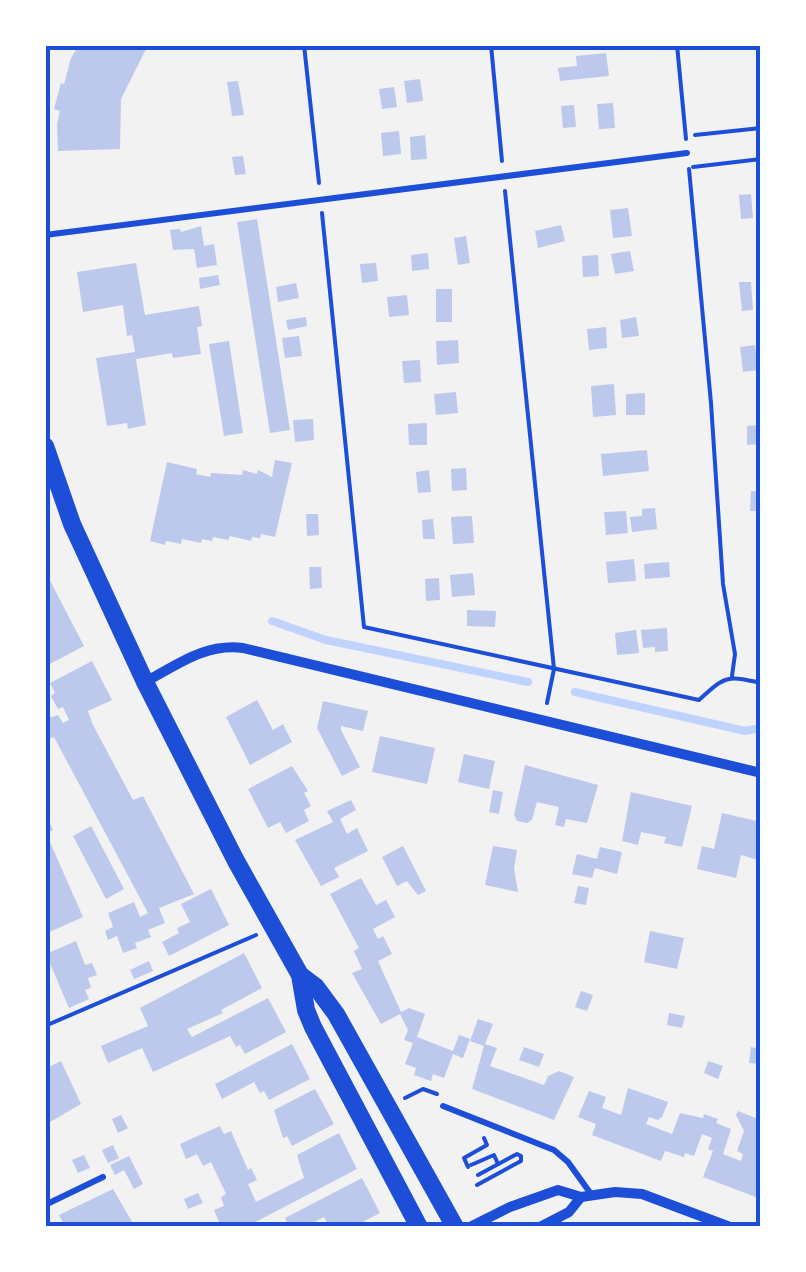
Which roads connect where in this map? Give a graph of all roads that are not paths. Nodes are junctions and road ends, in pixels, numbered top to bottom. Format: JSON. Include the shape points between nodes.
{"nodes":[{"id":1,"x":687,"y":153,"type":"road end"},
{"id":2,"x":45,"y":235,"type":"edge"},
{"id":3,"x":45,"y":446,"type":"edge"},
{"id":4,"x":146,"y":682,"type":"junction"},
{"id":5,"x":761,"y":774,"type":"edge"},
{"id":6,"x":300,"y":975,"type":"junction"},
{"id":7,"x":443,"y":1106,"type":"road end"},
{"id":8,"x":103,"y":1177,"type":"dead end"},
{"id":9,"x":586,"y":1196,"type":"junction"},
{"id":10,"x":45,"y":1205,"type":"edge"},
{"id":11,"x":419,"y":1227,"type":"edge"},
{"id":12,"x":455,"y":1227,"type":"edge"},
{"id":13,"x":470,"y":1227,"type":"edge"},
{"id":14,"x":540,"y":1227,"type":"edge"},
{"id":15,"x":730,"y":1227,"type":"edge"}],
"edges":[{"from":1,"to":2,"type":"lane"},
{"from":3,"to":4,"type":"main road","via":[[72,524]]},
{"from":4,"to":5,"type":"street","via":[[202,651],[226,646]]},
{"from":4,"to":6,"type":"main road"},
{"from":6,"to":11,"type":"main road","via":[[313,1027]]},
{"from":6,"to":12,"type":"main road","via":[[336,1014]]},
{"from":7,"to":9,"type":"lane","via":[[554,1150]]},
{"from":8,"to":10,"type":"lane"},
{"from":9,"to":13,"type":"street","via":[[543,1193]]},
{"from":9,"to":14,"type":"street"},
{"from":9,"to":15,"type":"street","via":[[642,1194]]}]}
